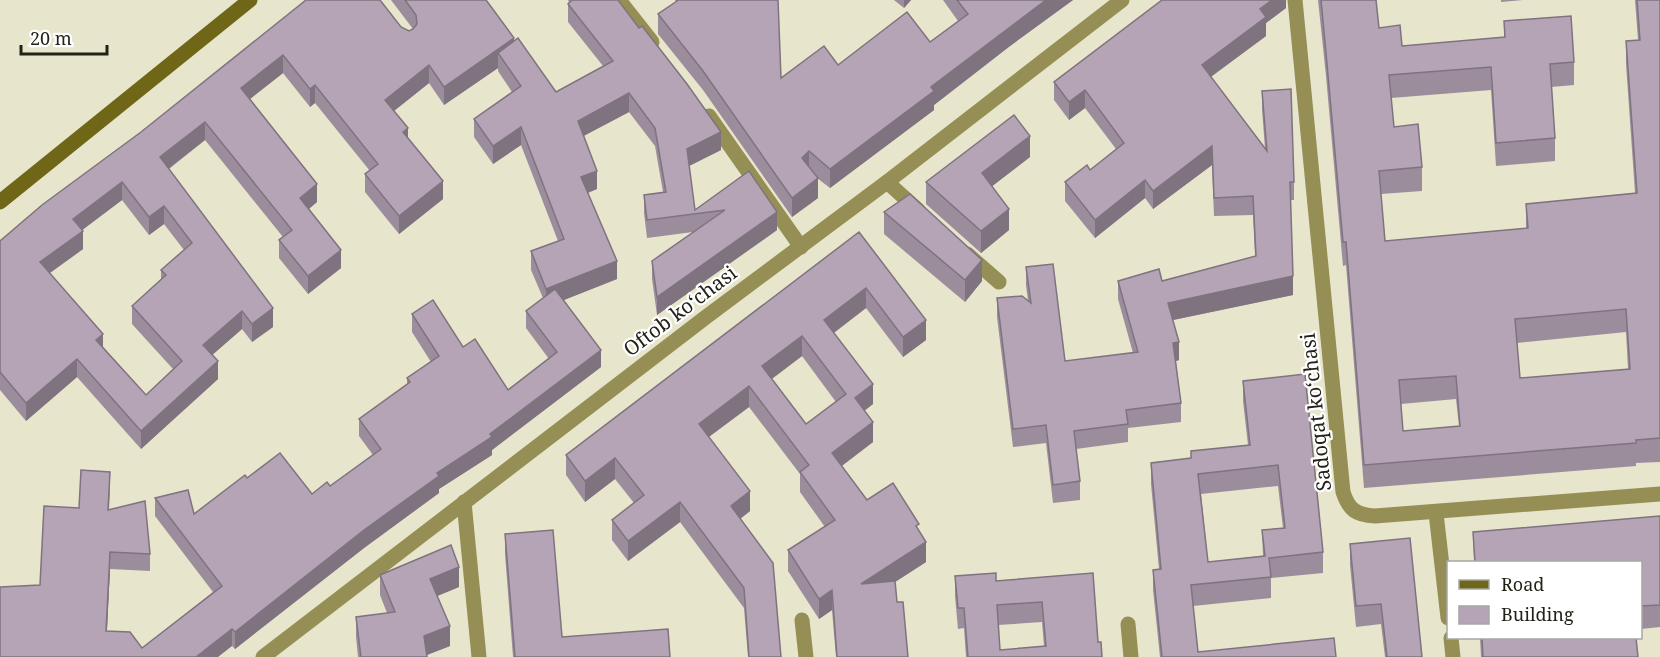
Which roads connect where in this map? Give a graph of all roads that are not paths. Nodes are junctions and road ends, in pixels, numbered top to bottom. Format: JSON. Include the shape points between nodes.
{"nodes":[{"id":1,"x":250,"y":0,"type":"edge"},
{"id":2,"x":619,"y":0,"type":"edge"},
{"id":3,"x":1122,"y":0,"type":"edge"},
{"id":4,"x":1295,"y":0,"type":"edge"},
{"id":5,"x":660,"y":52,"type":"edge"},
{"id":6,"x":701,"y":106,"type":"edge"},
{"id":7,"x":887,"y":182,"type":"junction"},
{"id":8,"x":0,"y":202,"type":"edge"},
{"id":9,"x":930,"y":221,"type":"edge"},
{"id":10,"x":956,"y":244,"type":"edge"},
{"id":11,"x":801,"y":247,"type":"junction"},
{"id":12,"x":999,"y":282,"type":"dead end"},
{"id":13,"x":1660,"y":494,"type":"edge"},
{"id":14,"x":464,"y":502,"type":"junction"},
{"id":15,"x":1436,"y":513,"type":"junction"},
{"id":16,"x":1447,"y":602,"type":"edge"},
{"id":17,"x":802,"y":620,"type":"dead end"},
{"id":18,"x":1128,"y":624,"type":"dead end"},
{"id":19,"x":1451,"y":639,"type":"edge"},
{"id":20,"x":263,"y":657,"type":"edge"},
{"id":21,"x":478,"y":657,"type":"edge"},
{"id":22,"x":806,"y":657,"type":"edge"},
{"id":23,"x":1131,"y":657,"type":"edge"},
{"id":24,"x":1453,"y":657,"type":"edge"}],
"edges":[{"from":1,"to":8,"type":"street"},
{"from":2,"to":5,"type":"street"},
{"from":3,"to":7,"type":"street","name":"Oftob koʻchasi"},
{"from":4,"to":15,"type":"street","name":"Sadoqat koʻchasi","via":[[1343,492],[1353,511],[1363,515]]},
{"from":6,"to":11,"type":"street"},
{"from":7,"to":9,"type":"street"},
{"from":7,"to":11,"type":"street","name":"Oftob koʻchasi"},
{"from":10,"to":12,"type":"street"},
{"from":11,"to":14,"type":"street","name":"Oftob koʻchasi"},
{"from":13,"to":15,"type":"street","name":"Sadoqat koʻchasi"},
{"from":14,"to":20,"type":"street","name":"Oftob koʻchasi"},
{"from":14,"to":21,"type":"street"},
{"from":15,"to":16,"type":"street"},
{"from":17,"to":22,"type":"street"},
{"from":18,"to":23,"type":"street"},
{"from":19,"to":24,"type":"street"}]}
